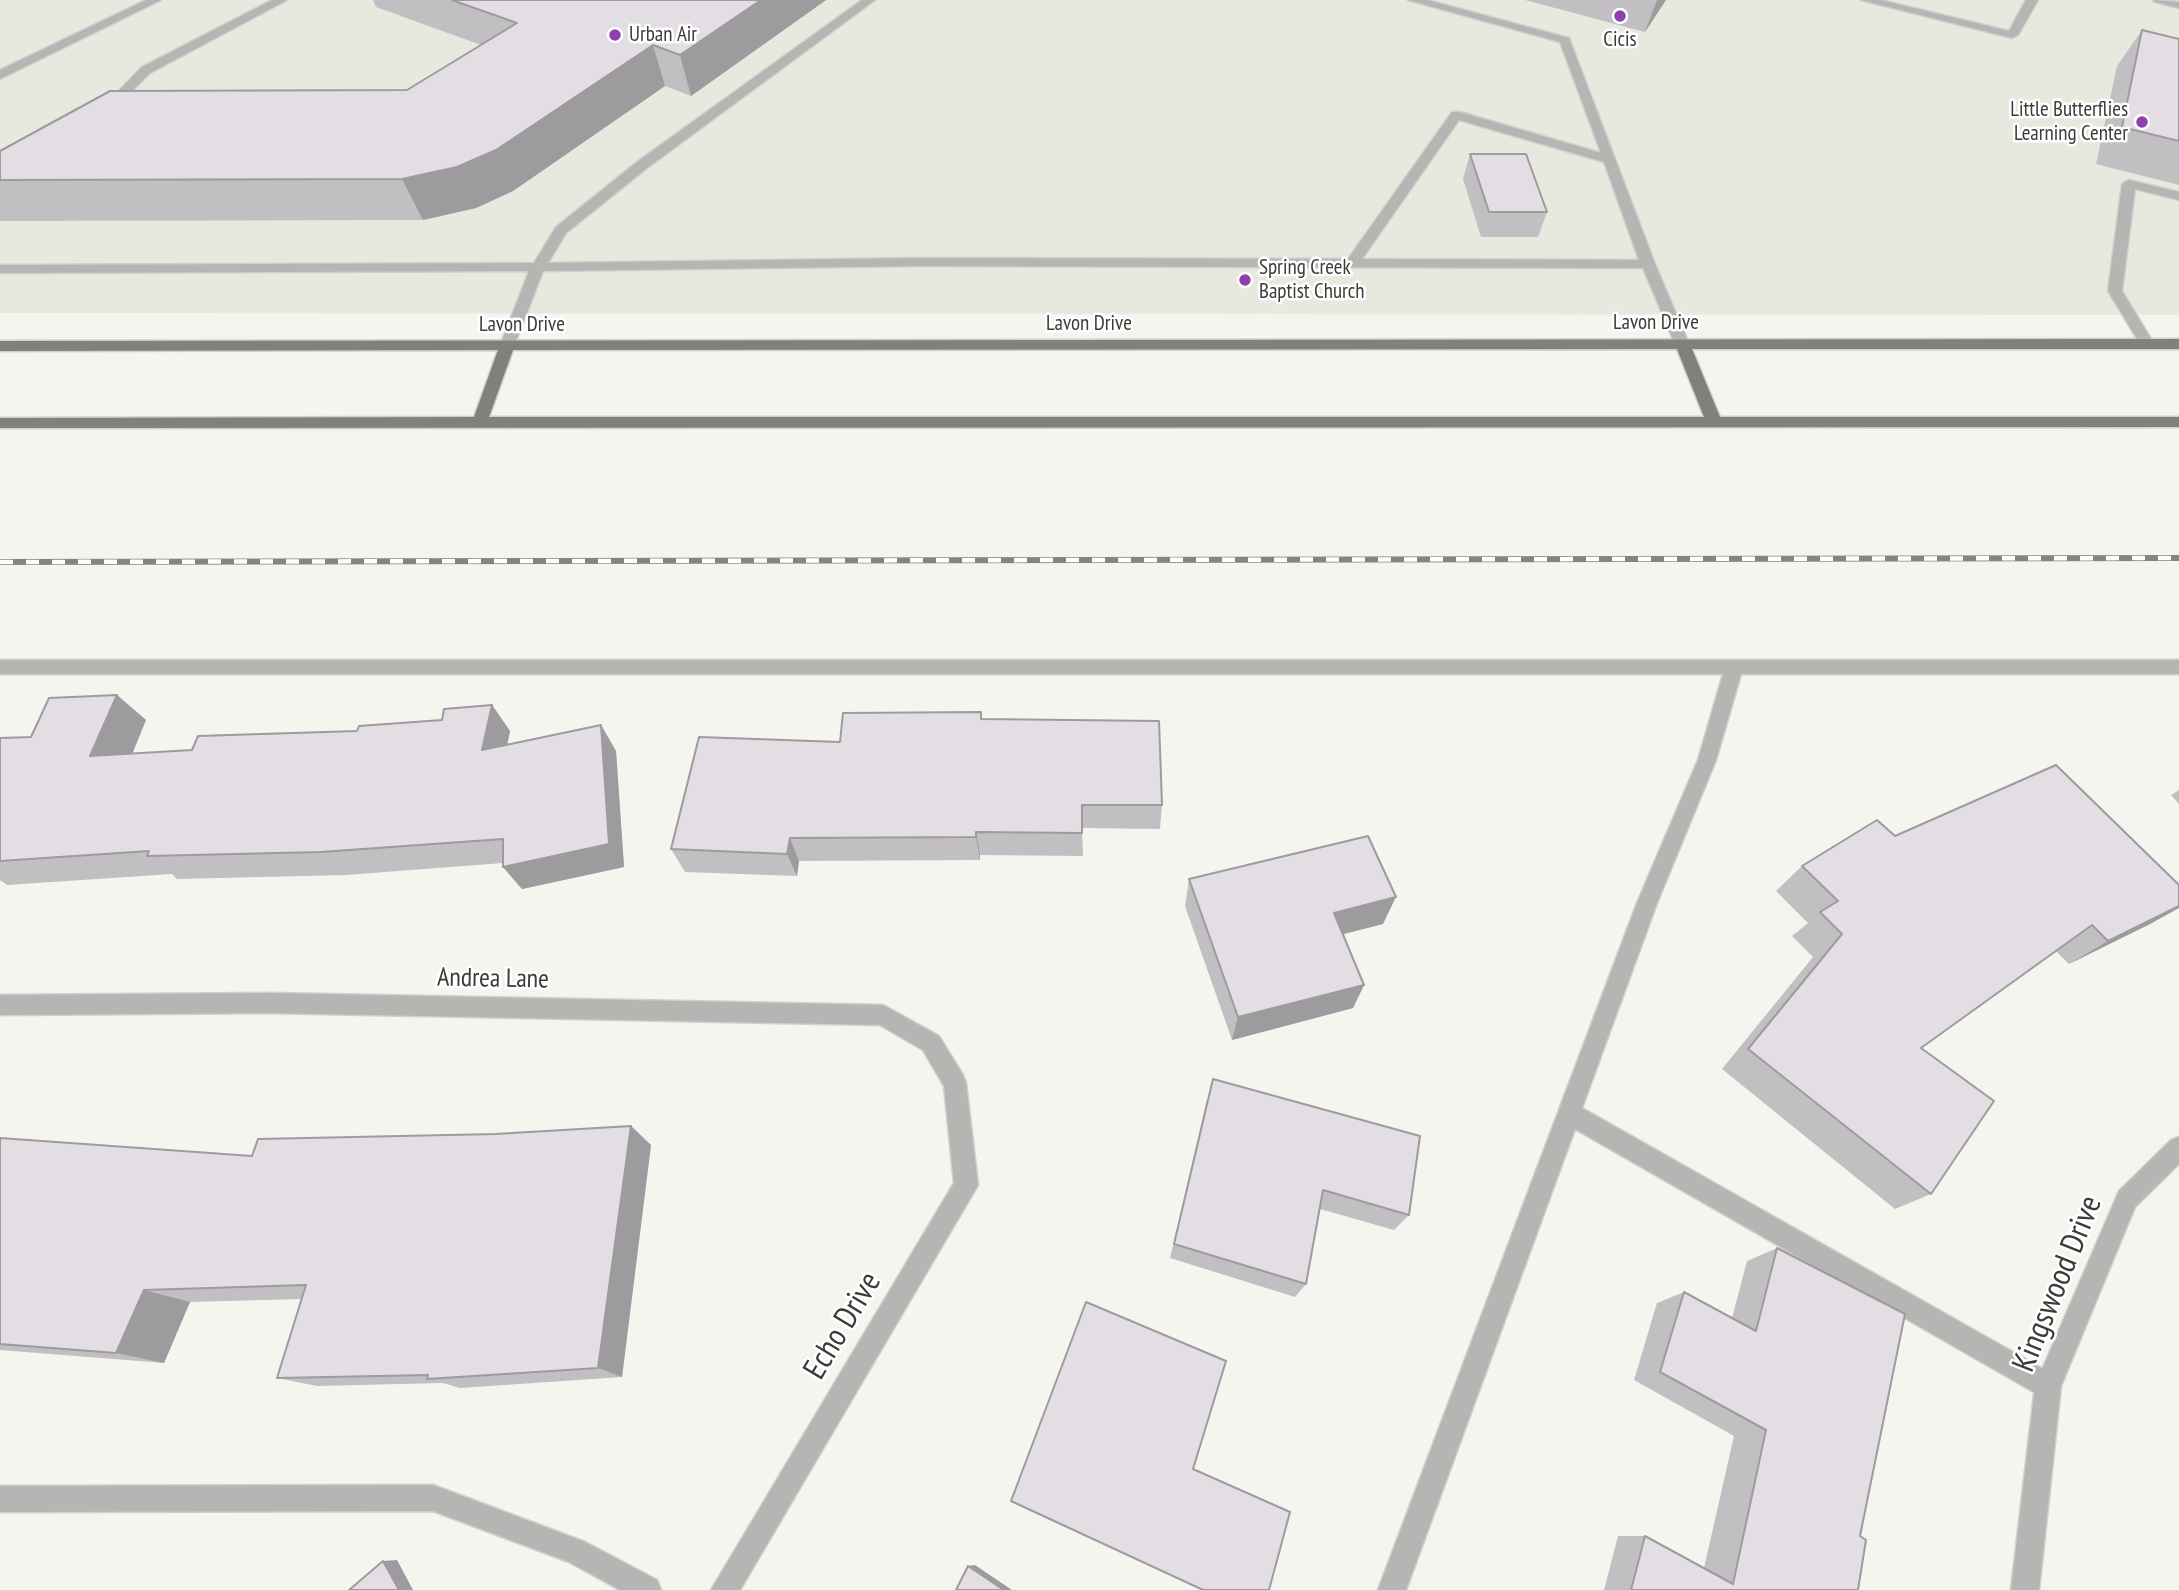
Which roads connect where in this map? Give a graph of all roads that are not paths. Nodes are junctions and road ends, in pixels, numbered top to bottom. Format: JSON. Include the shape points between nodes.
{"nodes":[{"id":1,"x":155,"y":0,"type":"edge"},
{"id":2,"x":281,"y":0,"type":"edge"},
{"id":3,"x":869,"y":0,"type":"edge"},
{"id":4,"x":1414,"y":0,"type":"edge"},
{"id":5,"x":1867,"y":0,"type":"edge"},
{"id":6,"x":2032,"y":0,"type":"edge"},
{"id":7,"x":2159,"y":0,"type":"edge"},
{"id":8,"x":2179,"y":5,"type":"edge"},
{"id":9,"x":0,"y":75,"type":"edge"},
{"id":10,"x":103,"y":114,"type":"edge"},
{"id":11,"x":1610,"y":160,"type":"junction"},
{"id":12,"x":2179,"y":196,"type":"edge"},
{"id":13,"x":1350,"y":264,"type":"junction"},
{"id":14,"x":1648,"y":264,"type":"junction"},
{"id":15,"x":538,"y":267,"type":"junction"},
{"id":16,"x":0,"y":269,"type":"edge"},
{"id":17,"x":1682,"y":344,"type":"junction"},
{"id":18,"x":2147,"y":344,"type":"junction"},
{"id":19,"x":2179,"y":344,"type":"edge"},
{"id":20,"x":0,"y":346,"type":"edge"},
{"id":21,"x":507,"y":346,"type":"junction"},
{"id":22,"x":480,"y":422,"type":"junction"},
{"id":23,"x":1714,"y":422,"type":"junction"},
{"id":24,"x":2179,"y":422,"type":"edge"},
{"id":25,"x":0,"y":423,"type":"edge"},
{"id":26,"x":0,"y":667,"type":"edge"},
{"id":27,"x":2179,"y":667,"type":"edge"},
{"id":28,"x":1734,"y":668,"type":"junction"},
{"id":29,"x":0,"y":1005,"type":"edge"},
{"id":30,"x":955,"y":1083,"type":"joint"},
{"id":31,"x":1569,"y":1113,"type":"junction"},
{"id":32,"x":2179,"y":1148,"type":"edge"},
{"id":33,"x":2048,"y":1387,"type":"junction"},
{"id":34,"x":0,"y":1499,"type":"edge"},
{"id":35,"x":647,"y":1590,"type":"edge"},
{"id":36,"x":725,"y":1590,"type":"edge"},
{"id":37,"x":1392,"y":1590,"type":"edge"},
{"id":38,"x":2025,"y":1590,"type":"edge"}],
"edges":[{"from":1,"to":9,"type":"street"},
{"from":2,"to":10,"type":"street","via":[[146,71]]},
{"from":3,"to":15,"type":"street","via":[[642,165],[561,230]]},
{"from":4,"to":11,"type":"street","via":[[1565,40]]},
{"from":5,"to":6,"type":"street","via":[[2012,35]]},
{"from":7,"to":8,"type":"street"},
{"from":11,"to":13,"type":"street","via":[[1456,115]]},
{"from":11,"to":14,"type":"street"},
{"from":12,"to":18,"type":"street","via":[[2129,184],[2115,291]]},
{"from":13,"to":14,"type":"street"},
{"from":13,"to":15,"type":"street","via":[[921,262]]},
{"from":14,"to":17,"type":"street"},
{"from":15,"to":16,"type":"street"},
{"from":15,"to":21,"type":"street"},
{"from":17,"to":18,"type":"main road","name":"Lavon Drive"},
{"from":17,"to":21,"type":"main road","name":"Lavon Drive"},
{"from":17,"to":23,"type":"main road"},
{"from":18,"to":19,"type":"main road","name":"Lavon Drive"},
{"from":20,"to":21,"type":"main road","name":"Lavon Drive"},
{"from":21,"to":22,"type":"main road"},
{"from":22,"to":23,"type":"main road"},
{"from":22,"to":25,"type":"main road"},
{"from":23,"to":24,"type":"main road"},
{"from":26,"to":28,"type":"street"},
{"from":27,"to":28,"type":"street"},
{"from":28,"to":31,"type":"street","via":[[1707,761],[1647,902]]},
{"from":29,"to":30,"type":"street","name":"Andrea Lane","via":[[271,1003],[883,1015],[931,1043]]},
{"from":30,"to":36,"type":"street","name":"Echo Drive","via":[[966,1185]]},
{"from":31,"to":33,"type":"street"},
{"from":31,"to":37,"type":"street"},
{"from":32,"to":33,"type":"street","name":"Kingswood Drive","via":[[2127,1199]]},
{"from":33,"to":38,"type":"street","name":"Kingswood Drive"},
{"from":34,"to":35,"type":"street","via":[[433,1498],[576,1551]]}]}
